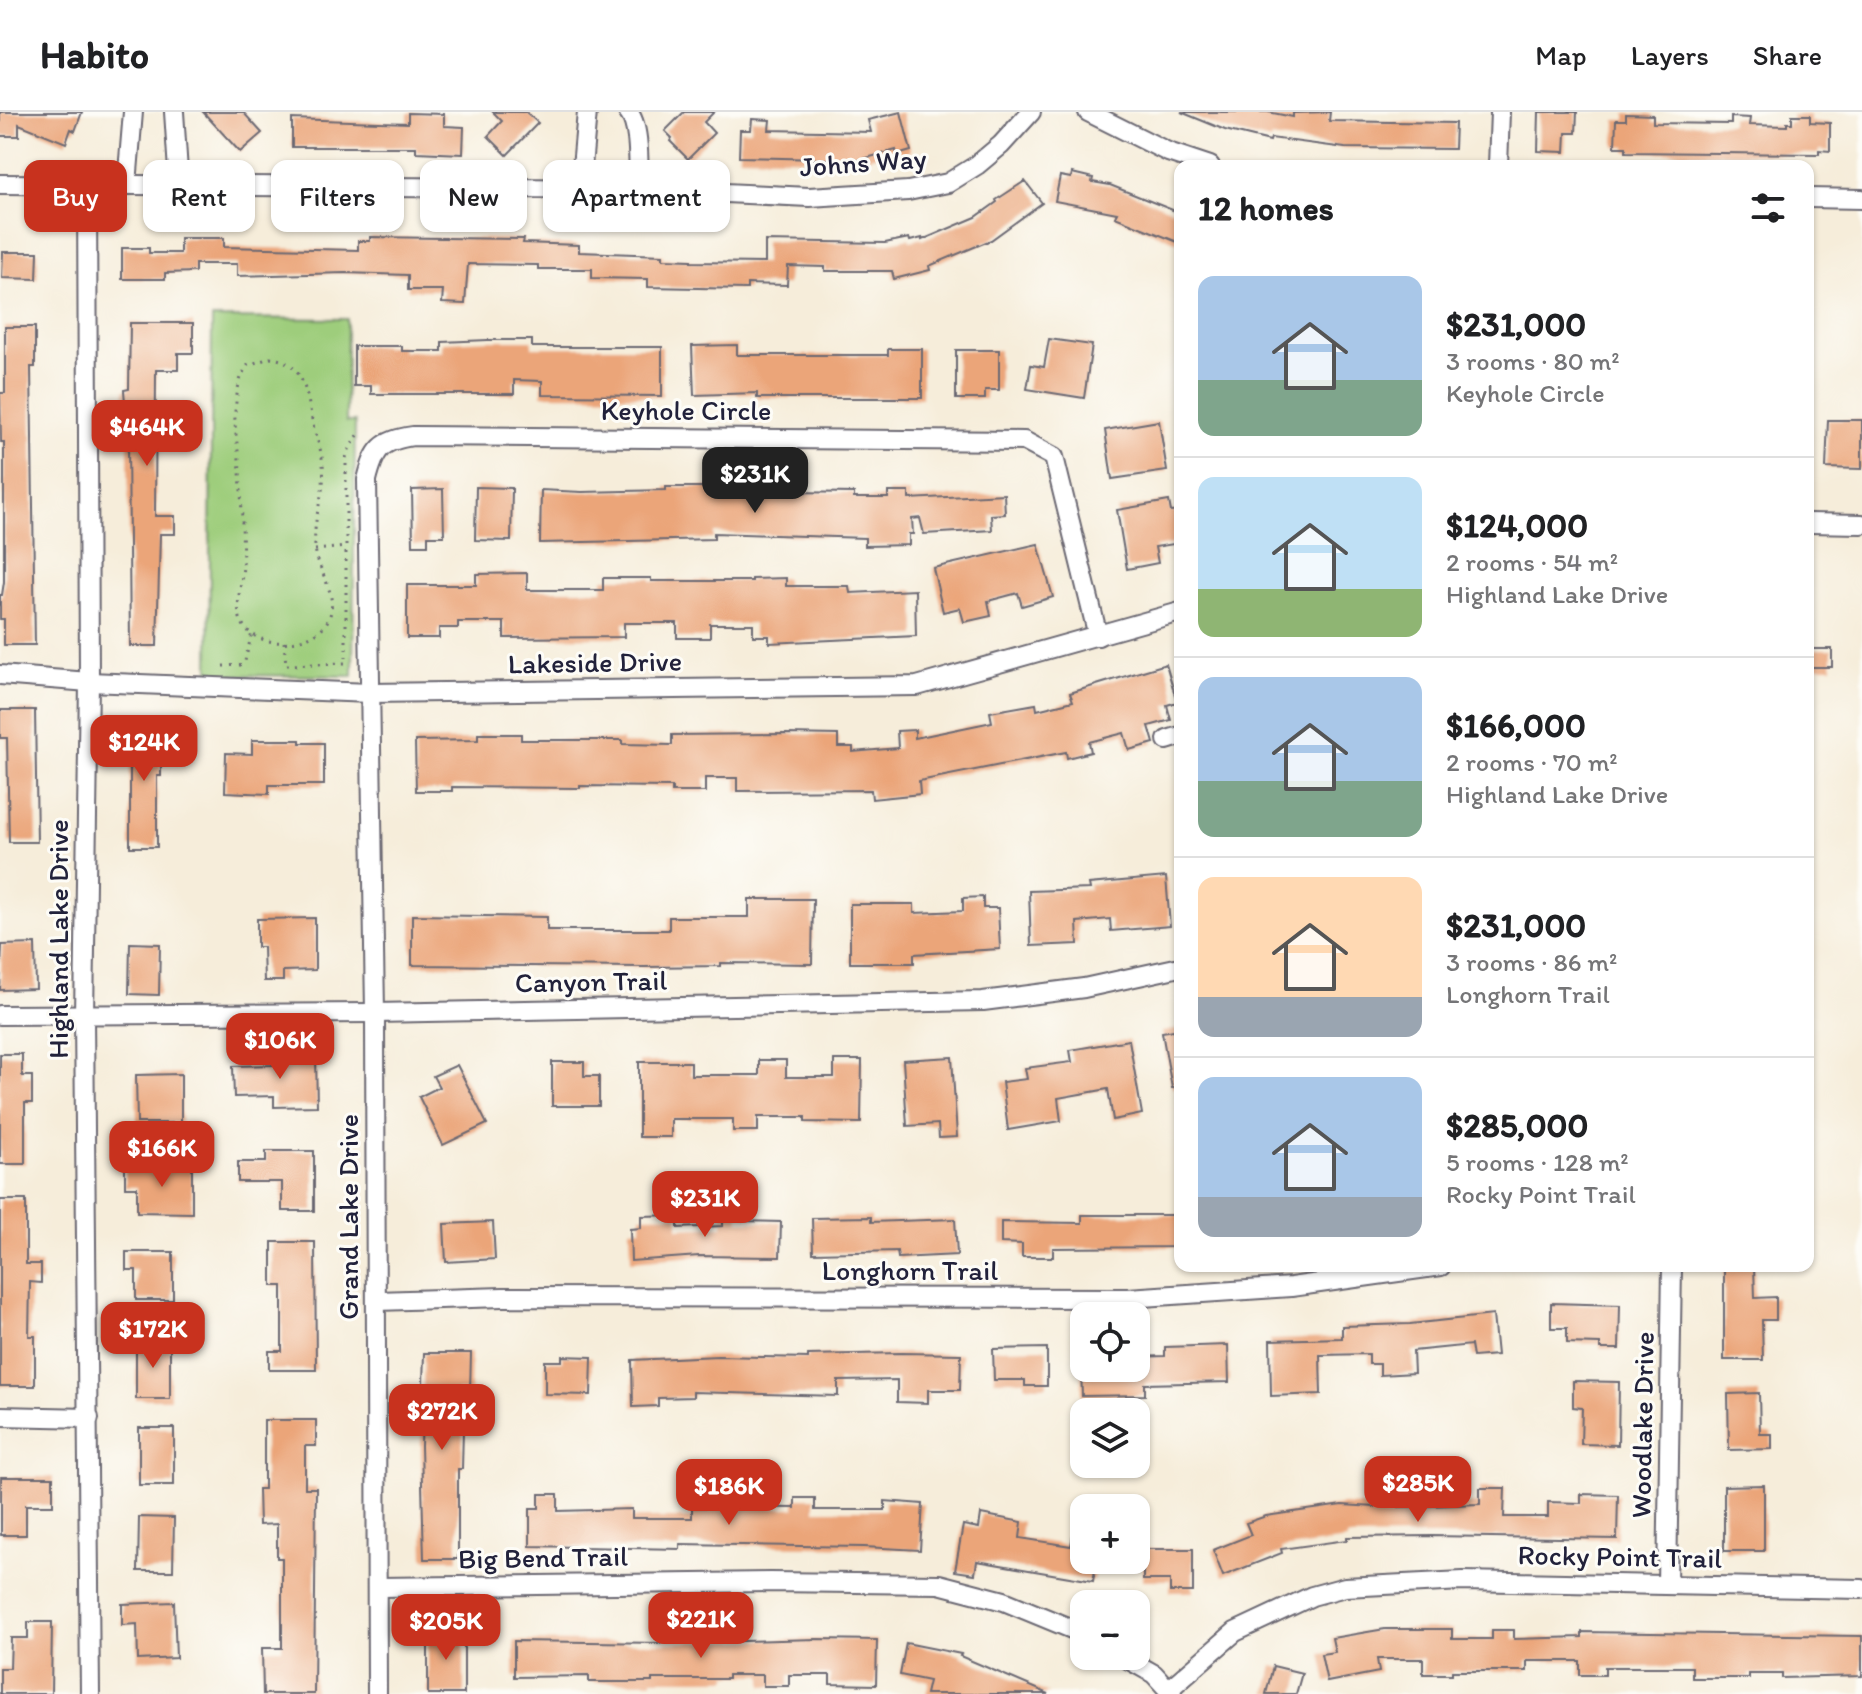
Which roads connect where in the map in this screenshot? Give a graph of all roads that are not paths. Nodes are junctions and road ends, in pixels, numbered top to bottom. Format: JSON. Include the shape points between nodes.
{"nodes":[{"id":1,"x":133,"y":112,"type":"edge"},
{"id":2,"x":174,"y":112,"type":"edge"},
{"id":3,"x":587,"y":112,"type":"edge"},
{"id":4,"x":628,"y":112,"type":"edge"},
{"id":5,"x":1031,"y":112,"type":"edge"},
{"id":6,"x":1088,"y":112,"type":"edge"},
{"id":7,"x":1500,"y":112,"type":"edge"},
{"id":8,"x":177,"y":160,"type":"edge"},
{"id":9,"x":583,"y":160,"type":"edge"},
{"id":10,"x":638,"y":160,"type":"edge"},
{"id":11,"x":1192,"y":160,"type":"edge"},
{"id":12,"x":1498,"y":160,"type":"edge"},
{"id":13,"x":0,"y":184,"type":"edge"},
{"id":14,"x":24,"y":184,"type":"edge"},
{"id":15,"x":127,"y":184,"type":"joint"},
{"id":16,"x":143,"y":185,"type":"edge"},
{"id":17,"x":255,"y":187,"type":"edge"},
{"id":18,"x":543,"y":189,"type":"edge"},
{"id":19,"x":730,"y":193,"type":"edge"},
{"id":20,"x":1814,"y":198,"type":"edge"},
{"id":21,"x":1862,"y":199,"type":"edge"},
{"id":22,"x":87,"y":232,"type":"edge"},
{"id":23,"x":1814,"y":523,"type":"edge"},
{"id":24,"x":1862,"y":524,"type":"edge"},
{"id":25,"x":1174,"y":614,"type":"edge"},
{"id":26,"x":1098,"y":636,"type":"junction"},
{"id":27,"x":0,"y":675,"type":"edge"},
{"id":28,"x":89,"y":682,"type":"junction"},
{"id":29,"x":370,"y":693,"type":"junction"},
{"id":30,"x":1174,"y":968,"type":"edge"},
{"id":31,"x":375,"y":1013,"type":"junction"},
{"id":32,"x":0,"y":1015,"type":"edge"},
{"id":33,"x":84,"y":1015,"type":"junction"},
{"id":34,"x":1398,"y":1272,"type":"edge"},
{"id":35,"x":1672,"y":1272,"type":"edge"},
{"id":36,"x":377,"y":1301,"type":"junction"},
{"id":37,"x":0,"y":1416,"type":"edge"},
{"id":38,"x":89,"y":1418,"type":"junction"},
{"id":39,"x":1667,"y":1585,"type":"junction"},
{"id":40,"x":378,"y":1587,"type":"junction"},
{"id":41,"x":1862,"y":1589,"type":"edge"},
{"id":42,"x":1070,"y":1628,"type":"edge"},
{"id":43,"x":1147,"y":1670,"type":"edge"},
{"id":44,"x":1170,"y":1692,"type":"edge"},
{"id":45,"x":90,"y":1694,"type":"edge"},
{"id":46,"x":377,"y":1694,"type":"edge"}],
"edges":[{"from":1,"to":15,"type":"street"},
{"from":2,"to":8,"type":"street"},
{"from":3,"to":9,"type":"street"},
{"from":4,"to":10,"type":"street","via":[[634,118]]},
{"from":5,"to":19,"type":"street","name":"Johns Way","via":[[1001,145],[948,183],[809,197]]},
{"from":6,"to":11,"type":"street"},
{"from":7,"to":12,"type":"street"},
{"from":13,"to":14,"type":"street","name":"Johns Way"},
{"from":15,"to":16,"type":"street","name":"Johns Way"},
{"from":17,"to":18,"type":"street","name":"Johns Way"},
{"from":20,"to":21,"type":"street"},
{"from":22,"to":28,"type":"street","name":"Highland Lake Drive"},
{"from":23,"to":24,"type":"street"},
{"from":25,"to":26,"type":"street","name":"Lakeside Drive"},
{"from":26,"to":29,"type":"street","name":"Lakeside Drive","via":[[917,686]]},
{"from":26,"to":29,"type":"street","name":"Keyhole Circle","via":[[1054,457],[1024,441],[413,436],[389,440],[373,456],[367,480]]},
{"from":27,"to":28,"type":"street","name":"Lakeside Drive"},
{"from":28,"to":29,"type":"street","name":"Lakeside Drive"},
{"from":28,"to":33,"type":"street","name":"Highland Lake Drive"},
{"from":29,"to":31,"type":"street","name":"Grand Lake Drive"},
{"from":30,"to":31,"type":"street","name":"Canyon Trail","via":[[1084,988],[983,1001]]},
{"from":31,"to":33,"type":"street","name":"Canyon Trail"},
{"from":31,"to":36,"type":"street","name":"Grand Lake Drive"},
{"from":32,"to":33,"type":"street","name":"Canyon Trail"},
{"from":33,"to":38,"type":"street","name":"Highland Lake Drive"},
{"from":34,"to":36,"type":"street","name":"Longhorn Trail","via":[[1291,1287],[1128,1298]]},
{"from":35,"to":39,"type":"street","name":"Woodlake Drive"},
{"from":36,"to":40,"type":"street","name":"Grand Lake Drive"},
{"from":37,"to":38,"type":"street"},
{"from":38,"to":45,"type":"street","name":"Highland Lake Drive"},
{"from":39,"to":41,"type":"street","name":"Rocky Point Trail"},
{"from":39,"to":44,"type":"street","name":"Rocky Point Trail","via":[[1463,1581],[1345,1587],[1312,1596],[1235,1632]]},
{"from":40,"to":42,"type":"street","name":"Big Bend Trail","via":[[939,1584],[1004,1601]]},
{"from":40,"to":46,"type":"street","name":"Grand Lake Drive"},
{"from":43,"to":44,"type":"street"}]}
